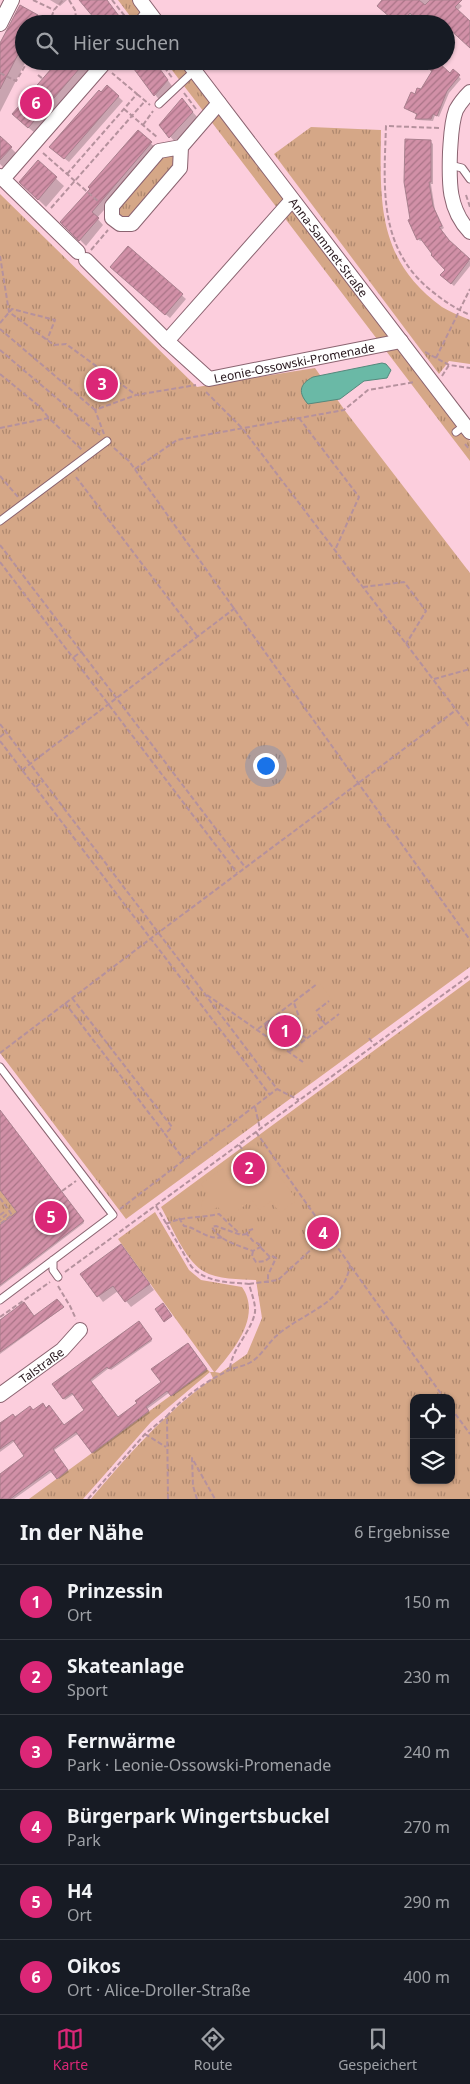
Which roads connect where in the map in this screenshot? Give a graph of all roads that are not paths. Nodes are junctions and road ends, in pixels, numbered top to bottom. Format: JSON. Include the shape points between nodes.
{"nodes":[{"id":1,"x":12,"y":0,"type":"edge"},
{"id":2,"x":140,"y":0,"type":"edge"},
{"id":3,"x":152,"y":15,"type":"edge"},
{"id":4,"x":0,"y":24,"type":"edge"},
{"id":5,"x":99,"y":70,"type":"edge"},
{"id":6,"x":187,"y":70,"type":"edge"},
{"id":7,"x":193,"y":70,"type":"edge"},
{"id":8,"x":470,"y":92,"type":"edge"},
{"id":9,"x":218,"y":103,"type":"junction"},
{"id":10,"x":159,"y":104,"type":"dead end"},
{"id":11,"x":181,"y":147,"type":"junction"},
{"id":12,"x":450,"y":165,"type":"junction"},
{"id":13,"x":2,"y":177,"type":"edge"},
{"id":14,"x":470,"y":179,"type":"edge"},
{"id":15,"x":292,"y":200,"type":"junction"},
{"id":16,"x":470,"y":232,"type":"edge"},
{"id":17,"x":166,"y":341,"type":"junction"},
{"id":18,"x":399,"y":346,"type":"junction"},
{"id":19,"x":464,"y":430,"type":"edge"},
{"id":20,"x":106,"y":441,"type":"road end"},
{"id":21,"x":0,"y":521,"type":"edge"},
{"id":22,"x":0,"y":1067,"type":"edge"},
{"id":23,"x":53,"y":1260,"type":"junction"},
{"id":24,"x":56,"y":1279,"type":"road end"},
{"id":25,"x":0,"y":1300,"type":"edge"},
{"id":26,"x":80,"y":1330,"type":"road end"},
{"id":27,"x":0,"y":1395,"type":"edge"}],
"edges":[{"from":1,"to":4,"type":"street"},
{"from":2,"to":3,"type":"street"},
{"from":5,"to":13,"type":"street"},
{"from":6,"to":10,"type":"lane"},
{"from":7,"to":9,"type":"street","name":"Anna-Sammet-Straße"},
{"from":8,"to":12,"type":"street","via":[[456,110]]},
{"from":9,"to":11,"type":"street"},
{"from":9,"to":15,"type":"street","name":"Anna-Sammet-Straße"},
{"from":11,"to":11,"type":"street","via":[[180,168],[132,224],[120,224],[112,206],[159,151]]},
{"from":12,"to":14,"type":"lane","via":[[462,168]]},
{"from":12,"to":16,"type":"street","via":[[452,202]]},
{"from":13,"to":17,"type":"street","name":"Leonie-Ossowski-Promenade","via":[[85,254]]},
{"from":15,"to":17,"type":"street"},
{"from":15,"to":18,"type":"street","name":"Anna-Sammet-Straße"},
{"from":17,"to":18,"type":"street","name":"Leonie-Ossowski-Promenade","via":[[209,379]]},
{"from":18,"to":19,"type":"street","name":"Anna-Sammet-Straße"},
{"from":20,"to":21,"type":"lane"},
{"from":22,"to":23,"type":"lane","via":[[112,1215]]},
{"from":23,"to":24,"type":"lane"},
{"from":23,"to":25,"type":"lane"},
{"from":26,"to":27,"type":"street","name":"Talstraße","via":[[62,1350]]}]}
